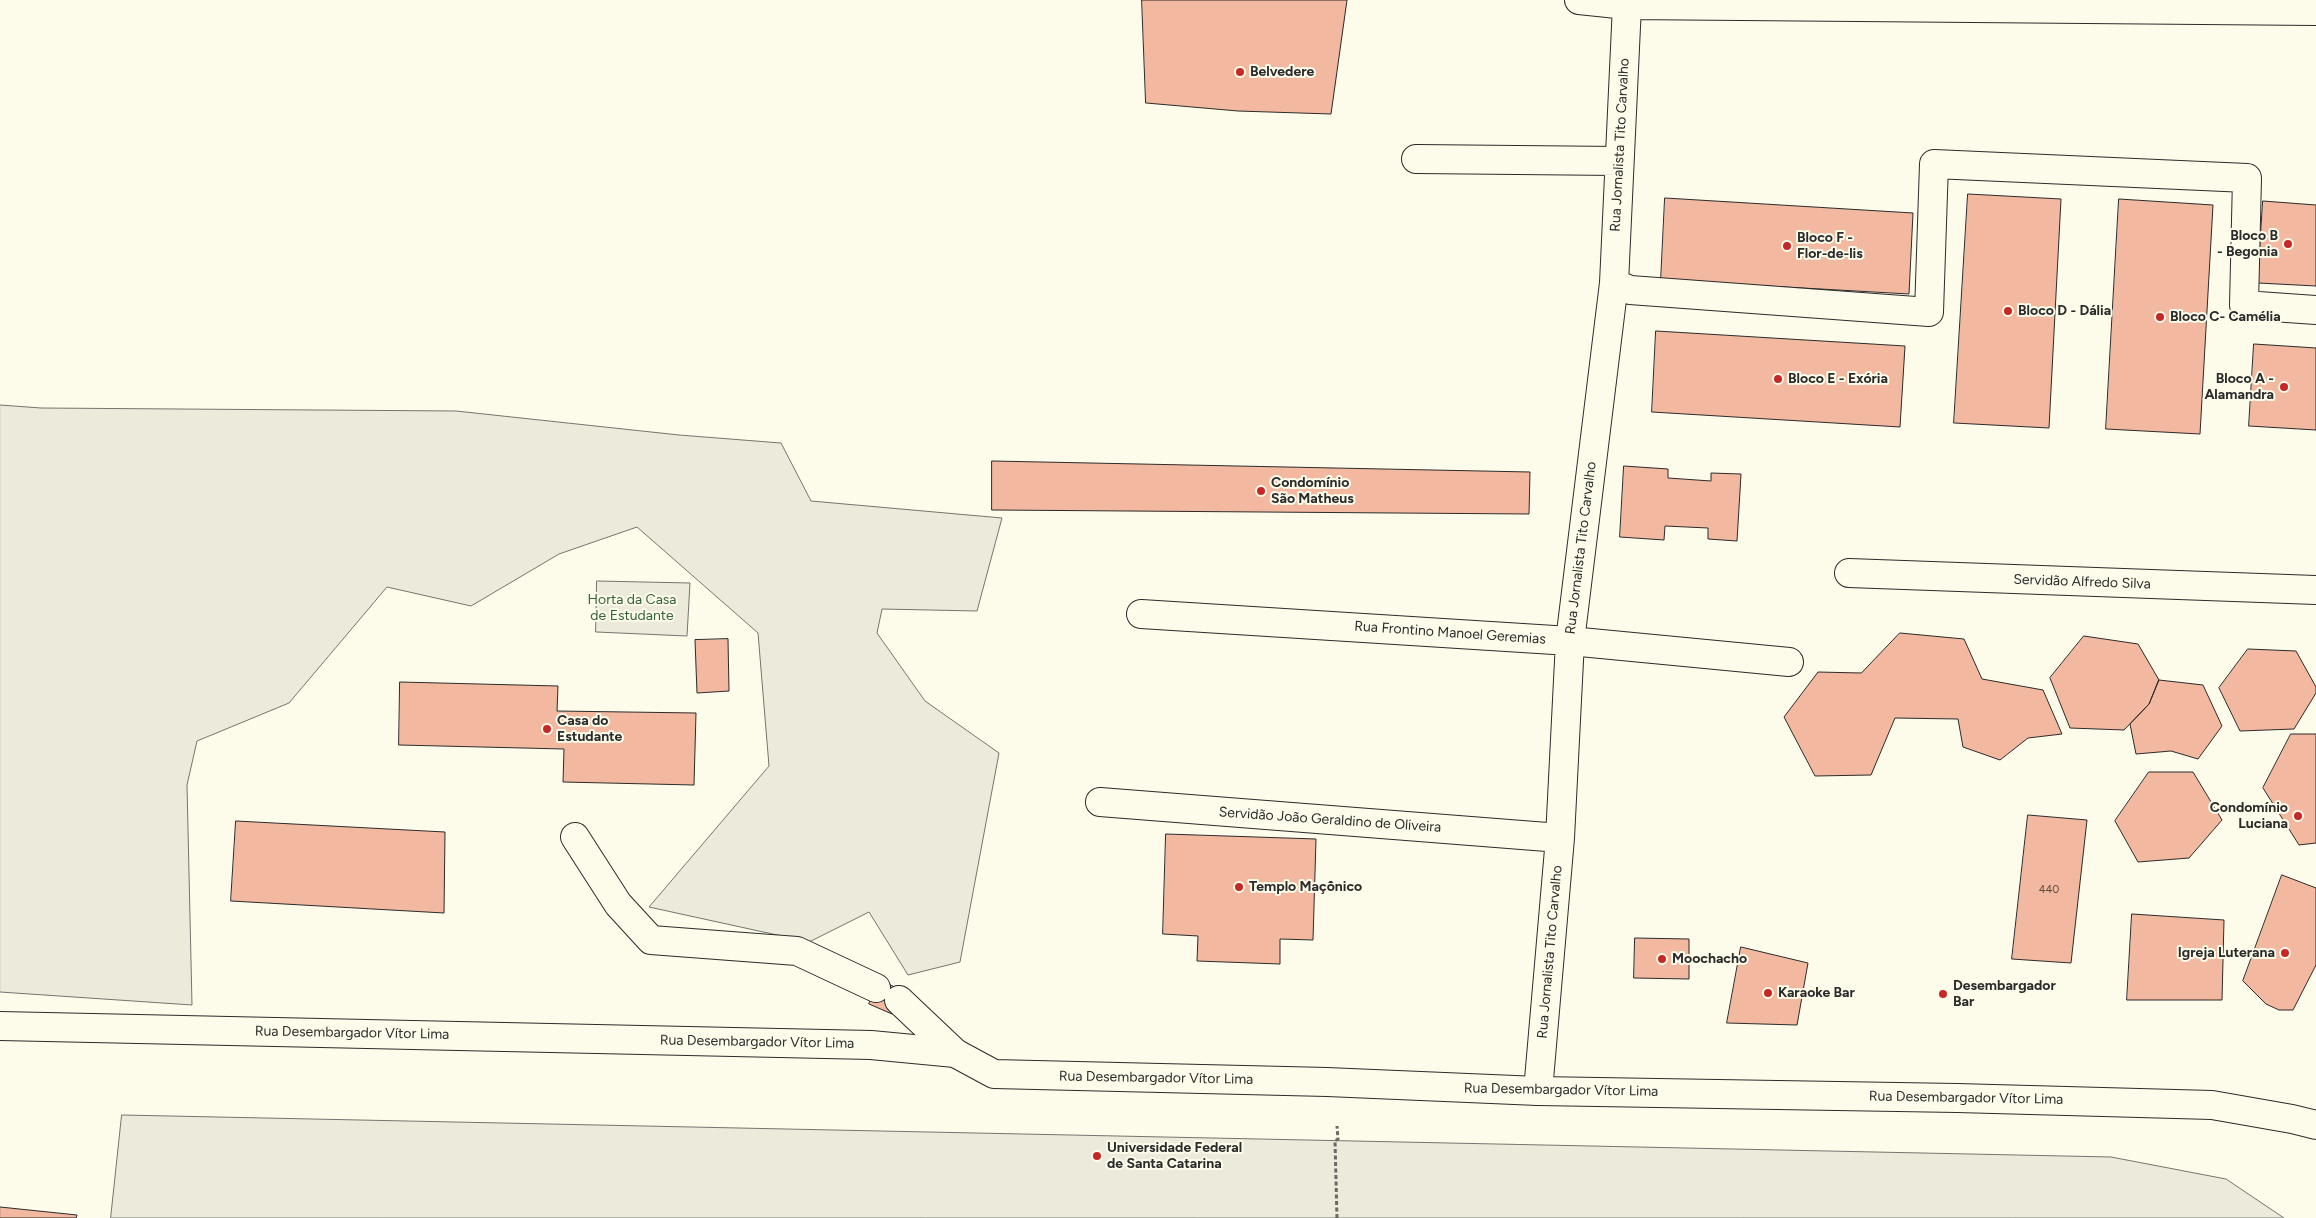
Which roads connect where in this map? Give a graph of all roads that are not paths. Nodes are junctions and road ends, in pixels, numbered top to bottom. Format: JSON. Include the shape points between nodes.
{"nodes":[{"id":1,"x":1579,"y":0,"type":"edge"},
{"id":2,"x":1627,"y":5,"type":"junction"},
{"id":3,"x":2316,"y":11,"type":"edge"},
{"id":4,"x":1416,"y":159,"type":"dead end"},
{"id":5,"x":1618,"y":160,"type":"junction"},
{"id":6,"x":1614,"y":283,"type":"junction"},
{"id":7,"x":2316,"y":310,"type":"edge"},
{"id":8,"x":1849,"y":574,"type":"dead end"},
{"id":9,"x":2316,"y":590,"type":"edge"},
{"id":10,"x":1141,"y":614,"type":"dead end"},
{"id":11,"x":1570,"y":641,"type":"junction"},
{"id":12,"x":1789,"y":662,"type":"dead end"},
{"id":13,"x":1100,"y":802,"type":"dead end"},
{"id":14,"x":575,"y":837,"type":"dead end"},
{"id":15,"x":1560,"y":838,"type":"junction"},
{"id":16,"x":0,"y":1026,"type":"edge"},
{"id":17,"x":955,"y":1052,"type":"junction"},
{"id":18,"x":1538,"y":1091,"type":"junction"},
{"id":19,"x":2316,"y":1125,"type":"edge"}],
"edges":[{"from":1,"to":2,"type":"street"},
{"from":2,"to":3,"type":"street"},
{"from":2,"to":5,"type":"street","name":"Rua Jornalista Tito Carvalho"},
{"from":4,"to":5,"type":"street"},
{"from":5,"to":6,"type":"street","name":"Rua Jornalista Tito Carvalho"},
{"from":6,"to":7,"type":"street","via":[[1630,290],[1929,312],[1934,164],[2247,178],[2244,304]]},
{"from":6,"to":11,"type":"street","name":"Rua Jornalista Tito Carvalho"},
{"from":8,"to":9,"type":"street","name":"Servidão Alfredo Silva"},
{"from":10,"to":11,"type":"street","name":"Rua Frontino Manoel Geremias"},
{"from":11,"to":12,"type":"street","name":"Rua Frontino Manoel Geremias"},
{"from":11,"to":15,"type":"street","name":"Rua Jornalista Tito Carvalho"},
{"from":13,"to":15,"type":"street","name":"Servidão João Geraldino de Oliveira"},
{"from":14,"to":17,"type":"street","via":[[618,904],[651,940],[796,951],[887,994]]},
{"from":15,"to":18,"type":"street","name":"Rua Jornalista Tito Carvalho"},
{"from":16,"to":17,"type":"street","name":"Rua Desembargador Vítor Lima","via":[[871,1045]]},
{"from":17,"to":18,"type":"street","name":"Rua Desembargador Vítor Lima","via":[[994,1074]]},
{"from":18,"to":19,"type":"street","name":"Rua Desembargador Vítor Lima","via":[[2212,1105]]}]}
